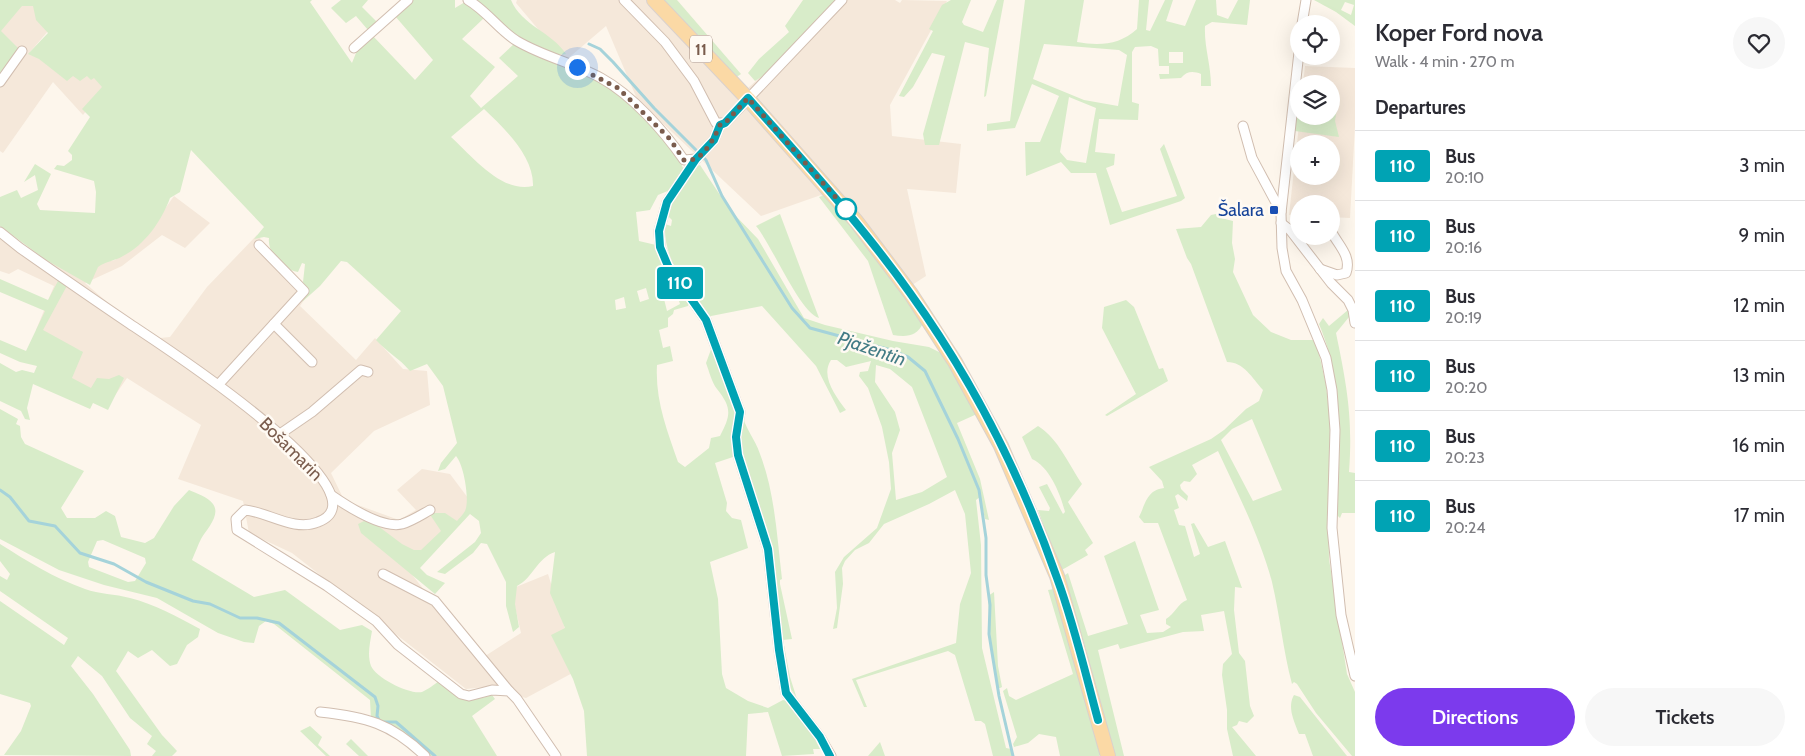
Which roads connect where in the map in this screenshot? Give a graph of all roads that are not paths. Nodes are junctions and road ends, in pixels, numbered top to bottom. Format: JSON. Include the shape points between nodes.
{"nodes":[{"id":1,"x":408,"y":0,"type":"edge"},
{"id":2,"x":468,"y":0,"type":"edge"},
{"id":3,"x":624,"y":0,"type":"edge"},
{"id":4,"x":654,"y":0,"type":"edge"},
{"id":5,"x":842,"y":0,"type":"edge"},
{"id":6,"x":1306,"y":0,"type":"edge"},
{"id":7,"x":1304,"y":15,"type":"edge"},
{"id":8,"x":354,"y":48,"type":"dead end"},
{"id":9,"x":22,"y":51,"type":"dead end"},
{"id":10,"x":1298,"y":65,"type":"edge"},
{"id":11,"x":0,"y":82,"type":"edge"},
{"id":12,"x":748,"y":98,"type":"junction"},
{"id":13,"x":720,"y":125,"type":"junction"},
{"id":14,"x":1243,"y":126,"type":"dead end"},
{"id":15,"x":696,"y":159,"type":"junction"},
{"id":16,"x":1281,"y":212,"type":"junction"},
{"id":17,"x":1281,"y":223,"type":"junction"},
{"id":18,"x":0,"y":232,"type":"edge"},
{"id":19,"x":1340,"y":244,"type":"edge"},
{"id":20,"x":258,"y":245,"type":"dead end"},
{"id":21,"x":1320,"y":269,"type":"junction"},
{"id":22,"x":1355,"y":323,"type":"edge"},
{"id":23,"x":274,"y":324,"type":"junction"},
{"id":24,"x":312,"y":362,"type":"dead end"},
{"id":25,"x":368,"y":372,"type":"dead end"},
{"id":26,"x":219,"y":384,"type":"junction"},
{"id":27,"x":280,"y":434,"type":"junction"},
{"id":28,"x":331,"y":495,"type":"junction"},
{"id":29,"x":430,"y":510,"type":"dead end"},
{"id":30,"x":383,"y":574,"type":"dead end"},
{"id":31,"x":1355,"y":676,"type":"edge"},
{"id":32,"x":509,"y":691,"type":"junction"},
{"id":33,"x":320,"y":712,"type":"dead end"},
{"id":34,"x":425,"y":756,"type":"edge"},
{"id":35,"x":556,"y":756,"type":"edge"},
{"id":36,"x":830,"y":756,"type":"edge"},
{"id":37,"x":1108,"y":756,"type":"edge"}],
"edges":[{"from":1,"to":8,"type":"street"},
{"from":2,"to":15,"type":"street","via":[[517,41],[618,88],[670,139],[684,160]]},
{"from":3,"to":13,"type":"street","via":[[665,42],[694,81]]},
{"from":4,"to":12,"type":"main road","number":"11"},
{"from":5,"to":12,"type":"street"},
{"from":6,"to":7,"type":"street"},
{"from":9,"to":11,"type":"street"},
{"from":10,"to":16,"type":"street"},
{"from":12,"to":13,"type":"street"},
{"from":12,"to":37,"type":"main road","number":"11","via":[[856,221],[911,294],[955,362],[1001,446],[1057,576]]},
{"from":13,"to":15,"type":"street","via":[[714,140]]},
{"from":14,"to":16,"type":"street","via":[[1252,158]]},
{"from":15,"to":36,"type":"street","via":[[667,202],[659,231],[660,247],[668,266],[706,320],[740,412],[736,437],[738,455],[768,549],[786,693],[820,737]]},
{"from":16,"to":17,"type":"street"},
{"from":17,"to":21,"type":"street"},
{"from":17,"to":31,"type":"street","via":[[1286,271],[1326,358],[1332,390],[1335,430],[1332,528],[1341,615]]},
{"from":18,"to":26,"type":"street","name":"Bošamarin"},
{"from":19,"to":21,"type":"street","via":[[1348,266],[1346,273],[1337,275]]},
{"from":20,"to":23,"type":"street","via":[[304,291]]},
{"from":21,"to":22,"type":"street","via":[[1348,300]]},
{"from":23,"to":24,"type":"street"},
{"from":23,"to":26,"type":"street"},
{"from":25,"to":27,"type":"street","via":[[360,370],[312,412]]},
{"from":26,"to":27,"type":"street","name":"Bošamarin"},
{"from":27,"to":28,"type":"street","name":"Bošamarin","via":[[324,480]]},
{"from":28,"to":29,"type":"street","via":[[346,506],[388,524],[401,524]]},
{"from":28,"to":32,"type":"street","name":"Bošamarin","via":[[333,502],[329,514],[318,522],[304,524],[245,510],[239,514],[235,525],[244,536],[327,586],[376,622],[398,645],[462,694]]},
{"from":30,"to":32,"type":"street","via":[[435,601]]},
{"from":32,"to":35,"type":"street"},
{"from":33,"to":34,"type":"street","via":[[356,716],[385,726],[406,737]]}]}
